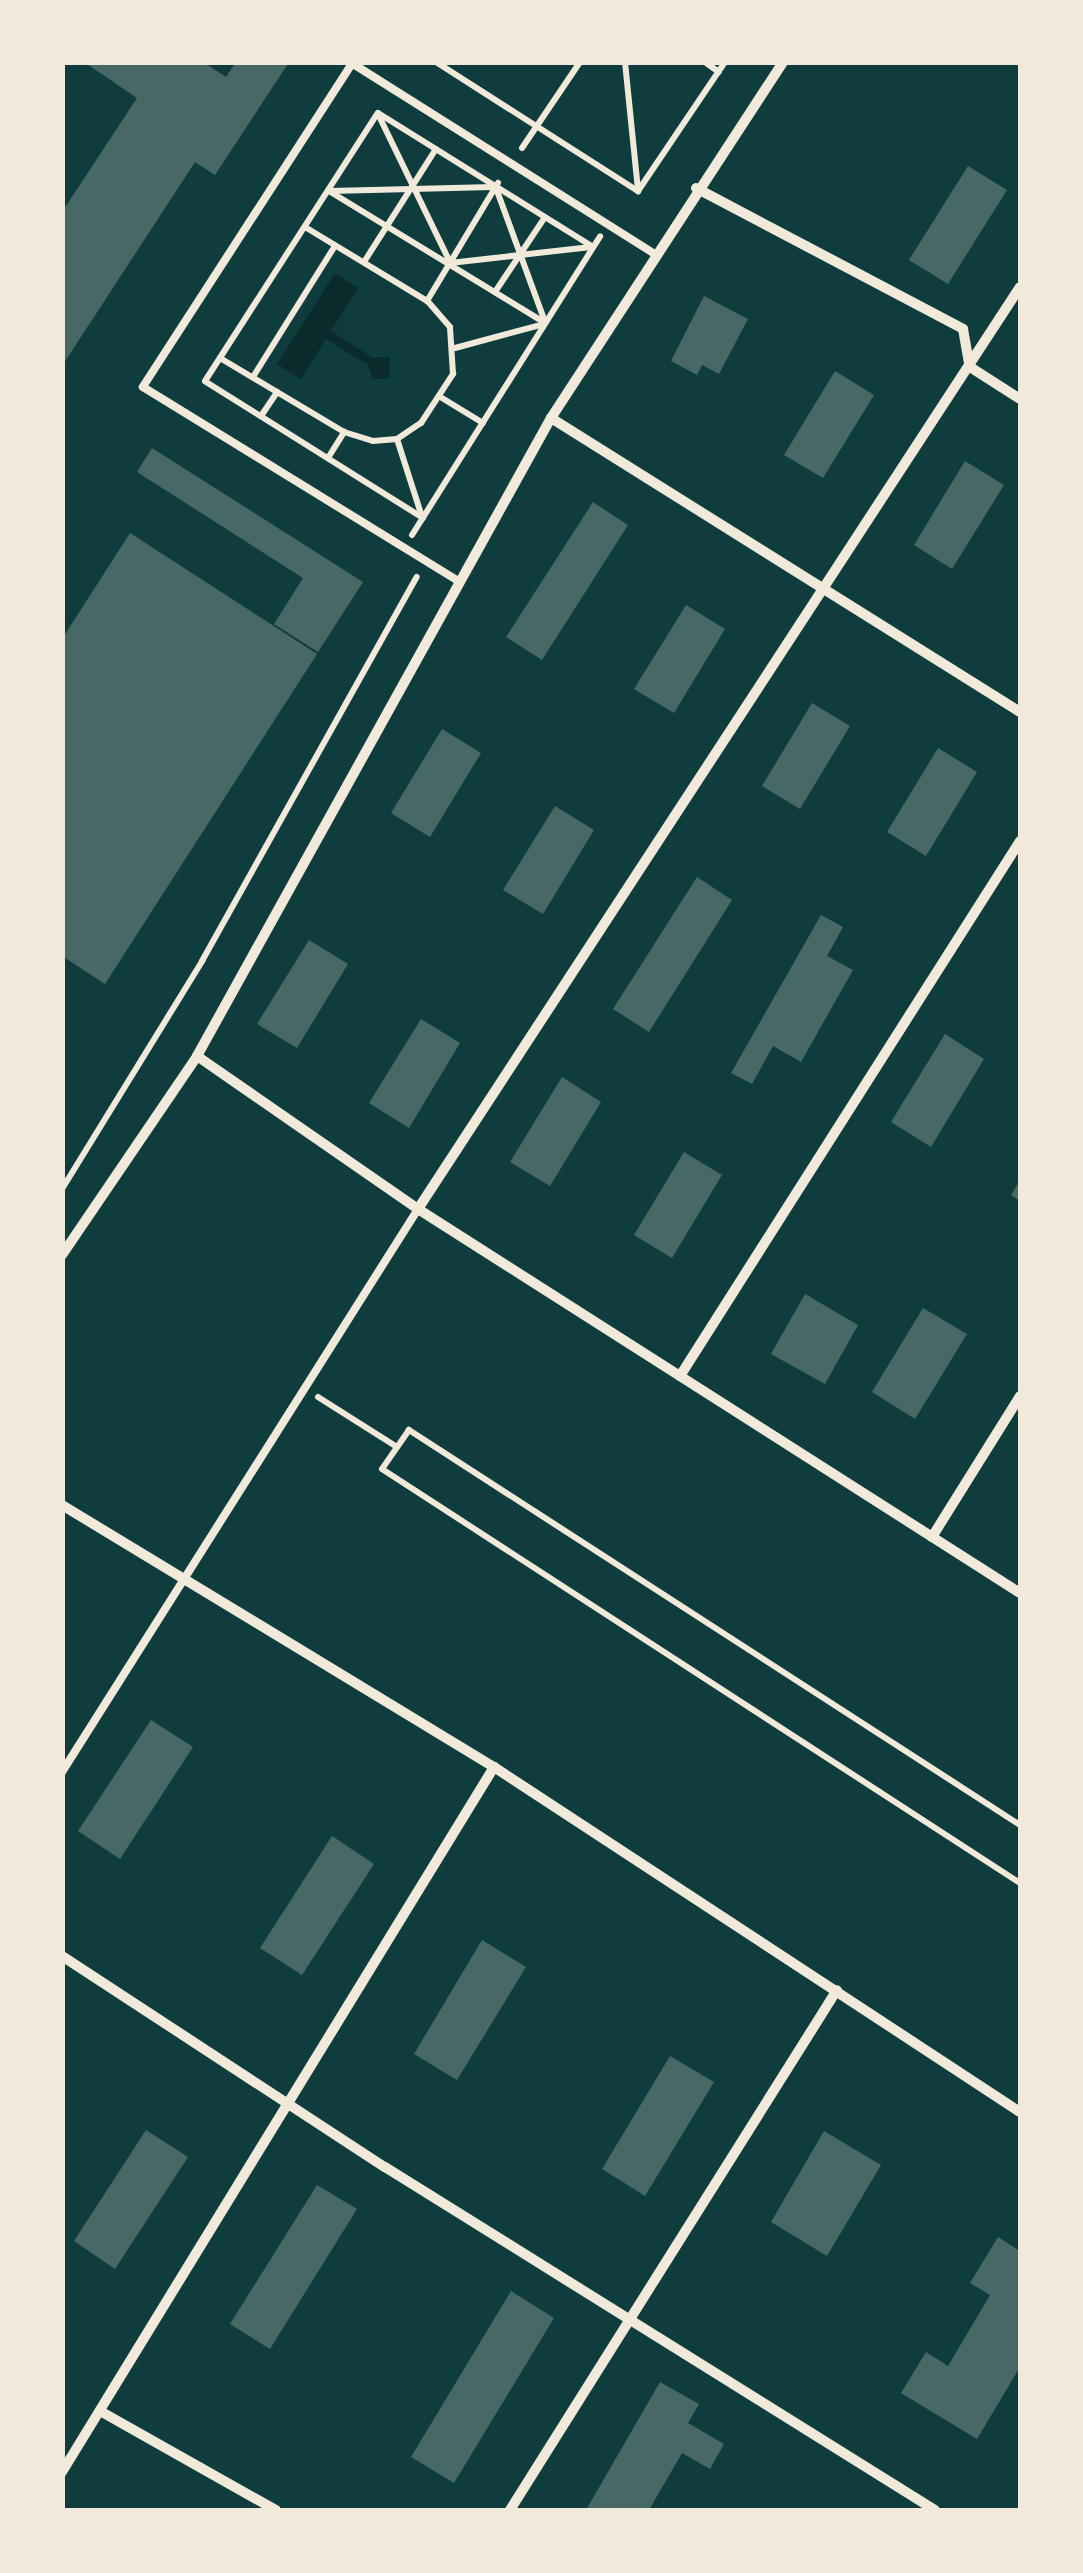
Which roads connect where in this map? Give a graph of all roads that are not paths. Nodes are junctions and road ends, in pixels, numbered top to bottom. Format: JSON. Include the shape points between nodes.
{"nodes":[{"id":1,"x":782,"y":62,"type":"edge"},
{"id":2,"x":352,"y":63,"type":"edge"},
{"id":3,"x":696,"y":188,"type":"junction"},
{"id":4,"x":653,"y":252,"type":"junction"},
{"id":5,"x":1020,"y":287,"type":"edge"},
{"id":6,"x":970,"y":367,"type":"junction"},
{"id":7,"x":1020,"y":399,"type":"edge"},
{"id":8,"x":550,"y":418,"type":"junction"},
{"id":9,"x":458,"y":580,"type":"junction"},
{"id":10,"x":826,"y":586,"type":"junction"},
{"id":11,"x":1020,"y":712,"type":"edge"},
{"id":12,"x":1020,"y":840,"type":"edge"},
{"id":13,"x":197,"y":1056,"type":"junction"},
{"id":14,"x":418,"y":1210,"type":"junction"},
{"id":15,"x":62,"y":1255,"type":"edge"},
{"id":16,"x":680,"y":1376,"type":"junction"},
{"id":17,"x":1020,"y":1396,"type":"edge"},
{"id":18,"x":62,"y":1505,"type":"edge"},
{"id":19,"x":932,"y":1537,"type":"junction"},
{"id":20,"x":186,"y":1584,"type":"junction"},
{"id":21,"x":1020,"y":1593,"type":"edge"},
{"id":22,"x":494,"y":1767,"type":"junction"},
{"id":23,"x":62,"y":1772,"type":"edge"},
{"id":24,"x":62,"y":1956,"type":"edge"},
{"id":25,"x":838,"y":1990,"type":"junction"},
{"id":26,"x":290,"y":2101,"type":"junction"},
{"id":27,"x":1020,"y":2112,"type":"edge"},
{"id":28,"x":629,"y":2316,"type":"junction"},
{"id":29,"x":100,"y":2411,"type":"junction"},
{"id":30,"x":62,"y":2472,"type":"edge"},
{"id":31,"x":276,"y":2510,"type":"edge"},
{"id":32,"x":510,"y":2510,"type":"edge"},
{"id":33,"x":934,"y":2510,"type":"edge"}],
"edges":[{"from":1,"to":3,"type":"street"},
{"from":2,"to":4,"type":"lane"},
{"from":2,"to":9,"type":"lane","via":[[143,386]]},
{"from":3,"to":4,"type":"street"},
{"from":3,"to":6,"type":"street","via":[[964,329]]},
{"from":4,"to":8,"type":"street"},
{"from":5,"to":6,"type":"street"},
{"from":6,"to":7,"type":"street"},
{"from":6,"to":10,"type":"street"},
{"from":8,"to":9,"type":"street"},
{"from":8,"to":10,"type":"street"},
{"from":9,"to":13,"type":"street"},
{"from":10,"to":11,"type":"street"},
{"from":10,"to":14,"type":"street"},
{"from":12,"to":16,"type":"street"},
{"from":13,"to":14,"type":"street"},
{"from":13,"to":15,"type":"street"},
{"from":14,"to":16,"type":"street"},
{"from":14,"to":20,"type":"lane"},
{"from":16,"to":19,"type":"street"},
{"from":17,"to":19,"type":"street"},
{"from":18,"to":20,"type":"street"},
{"from":19,"to":21,"type":"street"},
{"from":20,"to":22,"type":"street"},
{"from":20,"to":23,"type":"lane"},
{"from":22,"to":25,"type":"street"},
{"from":22,"to":26,"type":"street"},
{"from":24,"to":26,"type":"street"},
{"from":25,"to":27,"type":"street"},
{"from":25,"to":28,"type":"street"},
{"from":26,"to":28,"type":"street"},
{"from":26,"to":29,"type":"street"},
{"from":28,"to":32,"type":"street"},
{"from":28,"to":33,"type":"street"},
{"from":29,"to":30,"type":"street"},
{"from":29,"to":31,"type":"street"}]}
